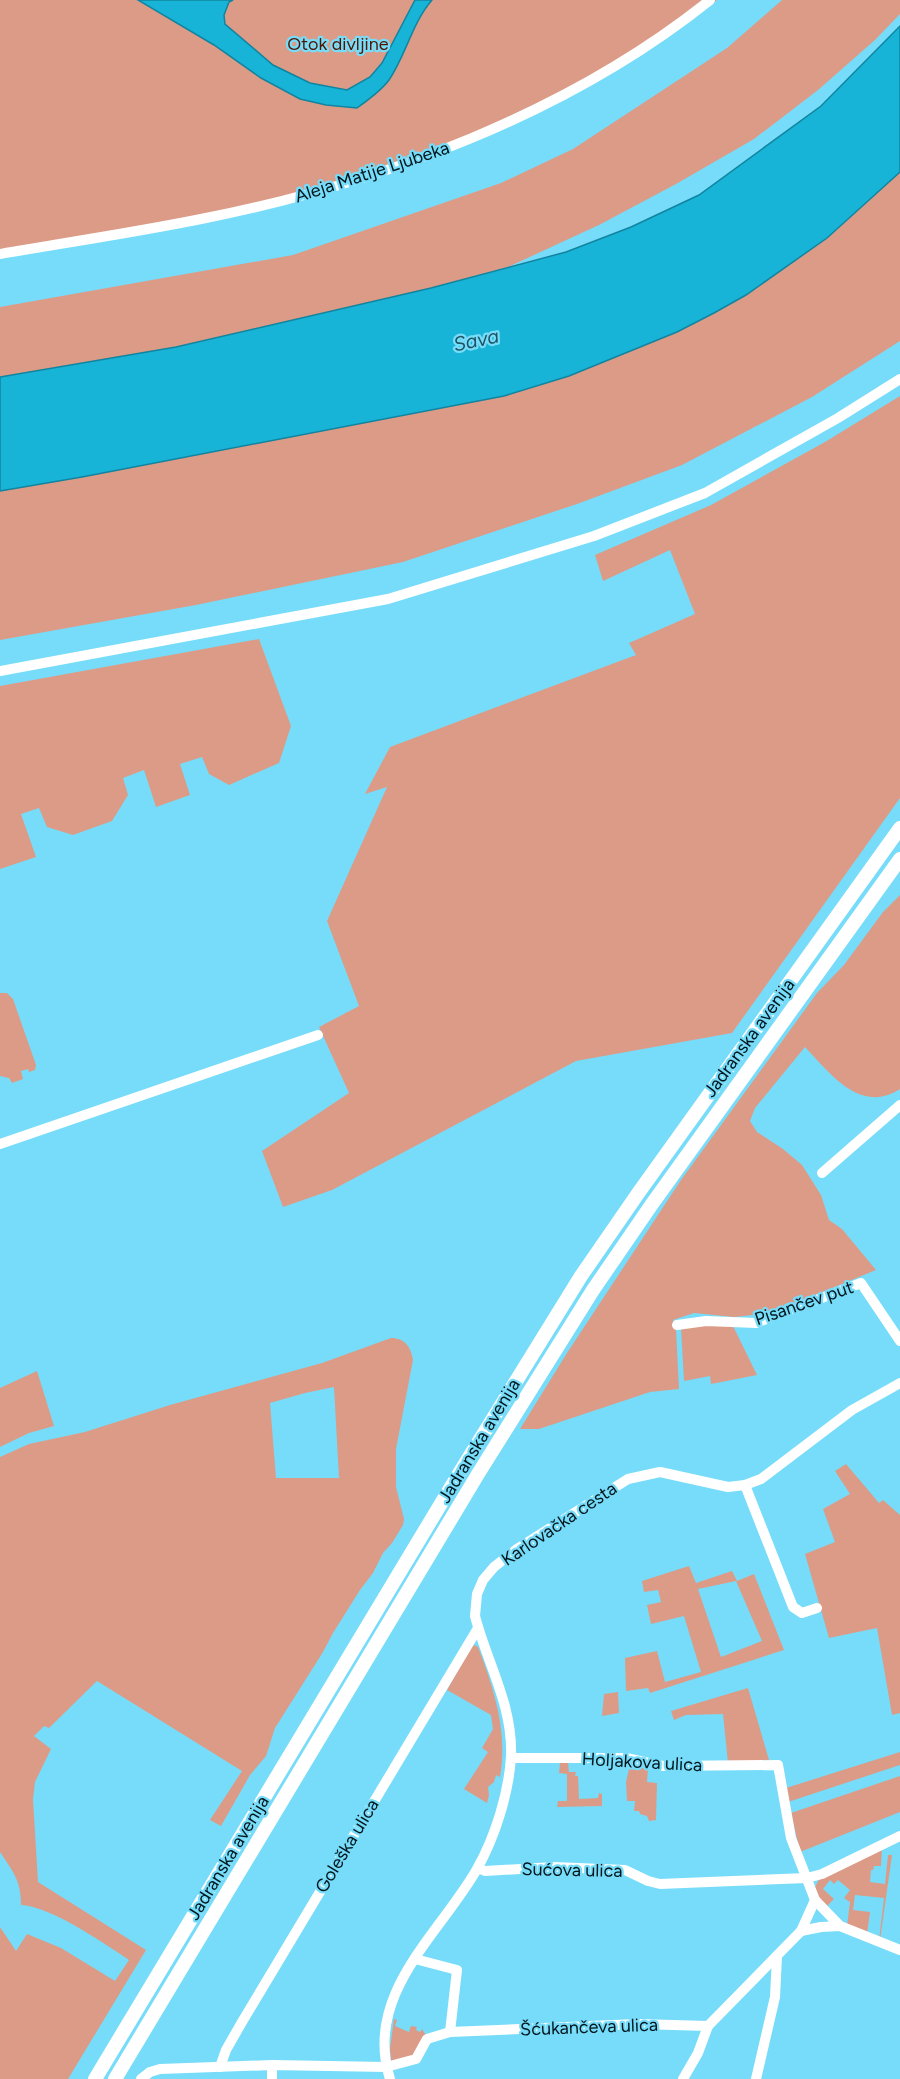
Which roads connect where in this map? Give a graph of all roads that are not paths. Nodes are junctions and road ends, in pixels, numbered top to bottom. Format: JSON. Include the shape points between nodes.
{"nodes":[{"id":1,"x":710,"y":0,"type":"edge"},
{"id":2,"x":0,"y":254,"type":"edge"},
{"id":3,"x":900,"y":379,"type":"edge"},
{"id":4,"x":0,"y":671,"type":"edge"},
{"id":5,"x":900,"y":828,"type":"edge"},
{"id":6,"x":900,"y":859,"type":"edge"},
{"id":7,"x":318,"y":1035,"type":"dead end"},
{"id":8,"x":900,"y":1106,"type":"edge"},
{"id":9,"x":0,"y":1144,"type":"edge"},
{"id":10,"x":822,"y":1173,"type":"dead end"},
{"id":11,"x":677,"y":1325,"type":"dead end"},
{"id":12,"x":900,"y":1341,"type":"edge"},
{"id":13,"x":900,"y":1383,"type":"edge"},
{"id":14,"x":745,"y":1485,"type":"junction"},
{"id":15,"x":817,"y":1608,"type":"dead end"},
{"id":16,"x":478,"y":1628,"type":"junction"},
{"id":17,"x":511,"y":1758,"type":"junction"},
{"id":18,"x":900,"y":1836,"type":"edge"},
{"id":19,"x":478,"y":1868,"type":"junction"},
{"id":20,"x":807,"y":1878,"type":"junction"},
{"id":21,"x":815,"y":1900,"type":"junction"},
{"id":22,"x":840,"y":1926,"type":"junction"},
{"id":23,"x":801,"y":1931,"type":"junction"},
{"id":24,"x":900,"y":1950,"type":"edge"},
{"id":25,"x":777,"y":1956,"type":"junction"},
{"id":26,"x":414,"y":1959,"type":"junction"},
{"id":27,"x":708,"y":2026,"type":"junction"},
{"id":28,"x":450,"y":2032,"type":"junction"},
{"id":29,"x":272,"y":2065,"type":"junction"},
{"id":30,"x":220,"y":2067,"type":"junction"},
{"id":31,"x":386,"y":2067,"type":"junction"},
{"id":32,"x":95,"y":2079,"type":"edge"},
{"id":33,"x":115,"y":2079,"type":"edge"},
{"id":34,"x":141,"y":2079,"type":"edge"},
{"id":35,"x":272,"y":2079,"type":"edge"},
{"id":36,"x":390,"y":2079,"type":"edge"},
{"id":37,"x":683,"y":2079,"type":"edge"},
{"id":38,"x":756,"y":2079,"type":"edge"}],
"edges":[{"from":1,"to":2,"type":"street","name":"Aleja Matije Ljubeka","via":[[638,52],[561,96],[497,127],[399,166],[337,186],[207,218]]},
{"from":3,"to":4,"type":"street","via":[[705,493],[594,537],[388,599]]},
{"from":5,"to":32,"type":"main road","name":"Jadranska avenija","via":[[581,1276]]},
{"from":6,"to":33,"type":"main road","name":"Jadranska avenija","via":[[593,1290],[478,1474]]},
{"from":7,"to":9,"type":"street"},
{"from":8,"to":10,"type":"street"},
{"from":11,"to":12,"type":"street","name":"Pisančev put","via":[[706,1321],[756,1323],[861,1283]]},
{"from":13,"to":14,"type":"street","name":"Karlovačka cesta","via":[[852,1410],[761,1479]]},
{"from":14,"to":15,"type":"street","via":[[793,1607],[802,1613]]},
{"from":14,"to":16,"type":"street","name":"Karlovačka cesta","via":[[728,1487],[660,1472],[635,1476],[616,1485],[494,1567],[477,1594]]},
{"from":16,"to":17,"type":"street","name":"Karlovačka cesta","via":[[504,1701]]},
{"from":16,"to":30,"type":"street","name":"Goleška ulica","via":[[242,2022]]},
{"from":17,"to":19,"type":"street","name":"Karlovačka cesta","via":[[500,1811]]},
{"from":17,"to":20,"type":"street","name":"Holjakova ulica","via":[[626,1758],[663,1766],[778,1765],[791,1838]]},
{"from":18,"to":20,"type":"street","name":"Sućova ulica"},
{"from":19,"to":20,"type":"street","name":"Sućova ulica","via":[[626,1869],[660,1884]]},
{"from":19,"to":26,"type":"street","name":"Karlovačka cesta"},
{"from":20,"to":21,"type":"street","name":"Holjakova ulica"},
{"from":21,"to":22,"type":"street"},
{"from":21,"to":23,"type":"street"},
{"from":22,"to":23,"type":"street"},
{"from":22,"to":24,"type":"street"},
{"from":23,"to":25,"type":"street"},
{"from":25,"to":27,"type":"street"},
{"from":25,"to":38,"type":"street","via":[[775,1997]]},
{"from":26,"to":28,"type":"street","via":[[458,1970]]},
{"from":26,"to":31,"type":"street","name":"Karlovačka cesta","via":[[389,2011]]},
{"from":27,"to":28,"type":"street","name":"Šćukančeva ulica","via":[[628,2024]]},
{"from":27,"to":37,"type":"street"},
{"from":28,"to":31,"type":"street","name":"Šćukančeva ulica","via":[[427,2039],[416,2059]]},
{"from":29,"to":30,"type":"street","name":"Šćukančeva ulica"},
{"from":29,"to":31,"type":"street","name":"Šćukančeva ulica"},
{"from":29,"to":35,"type":"street"},
{"from":30,"to":34,"type":"street","name":"Šćukančeva ulica","via":[[160,2069]]},
{"from":31,"to":36,"type":"street","name":"Karlovačka cesta"}]}
